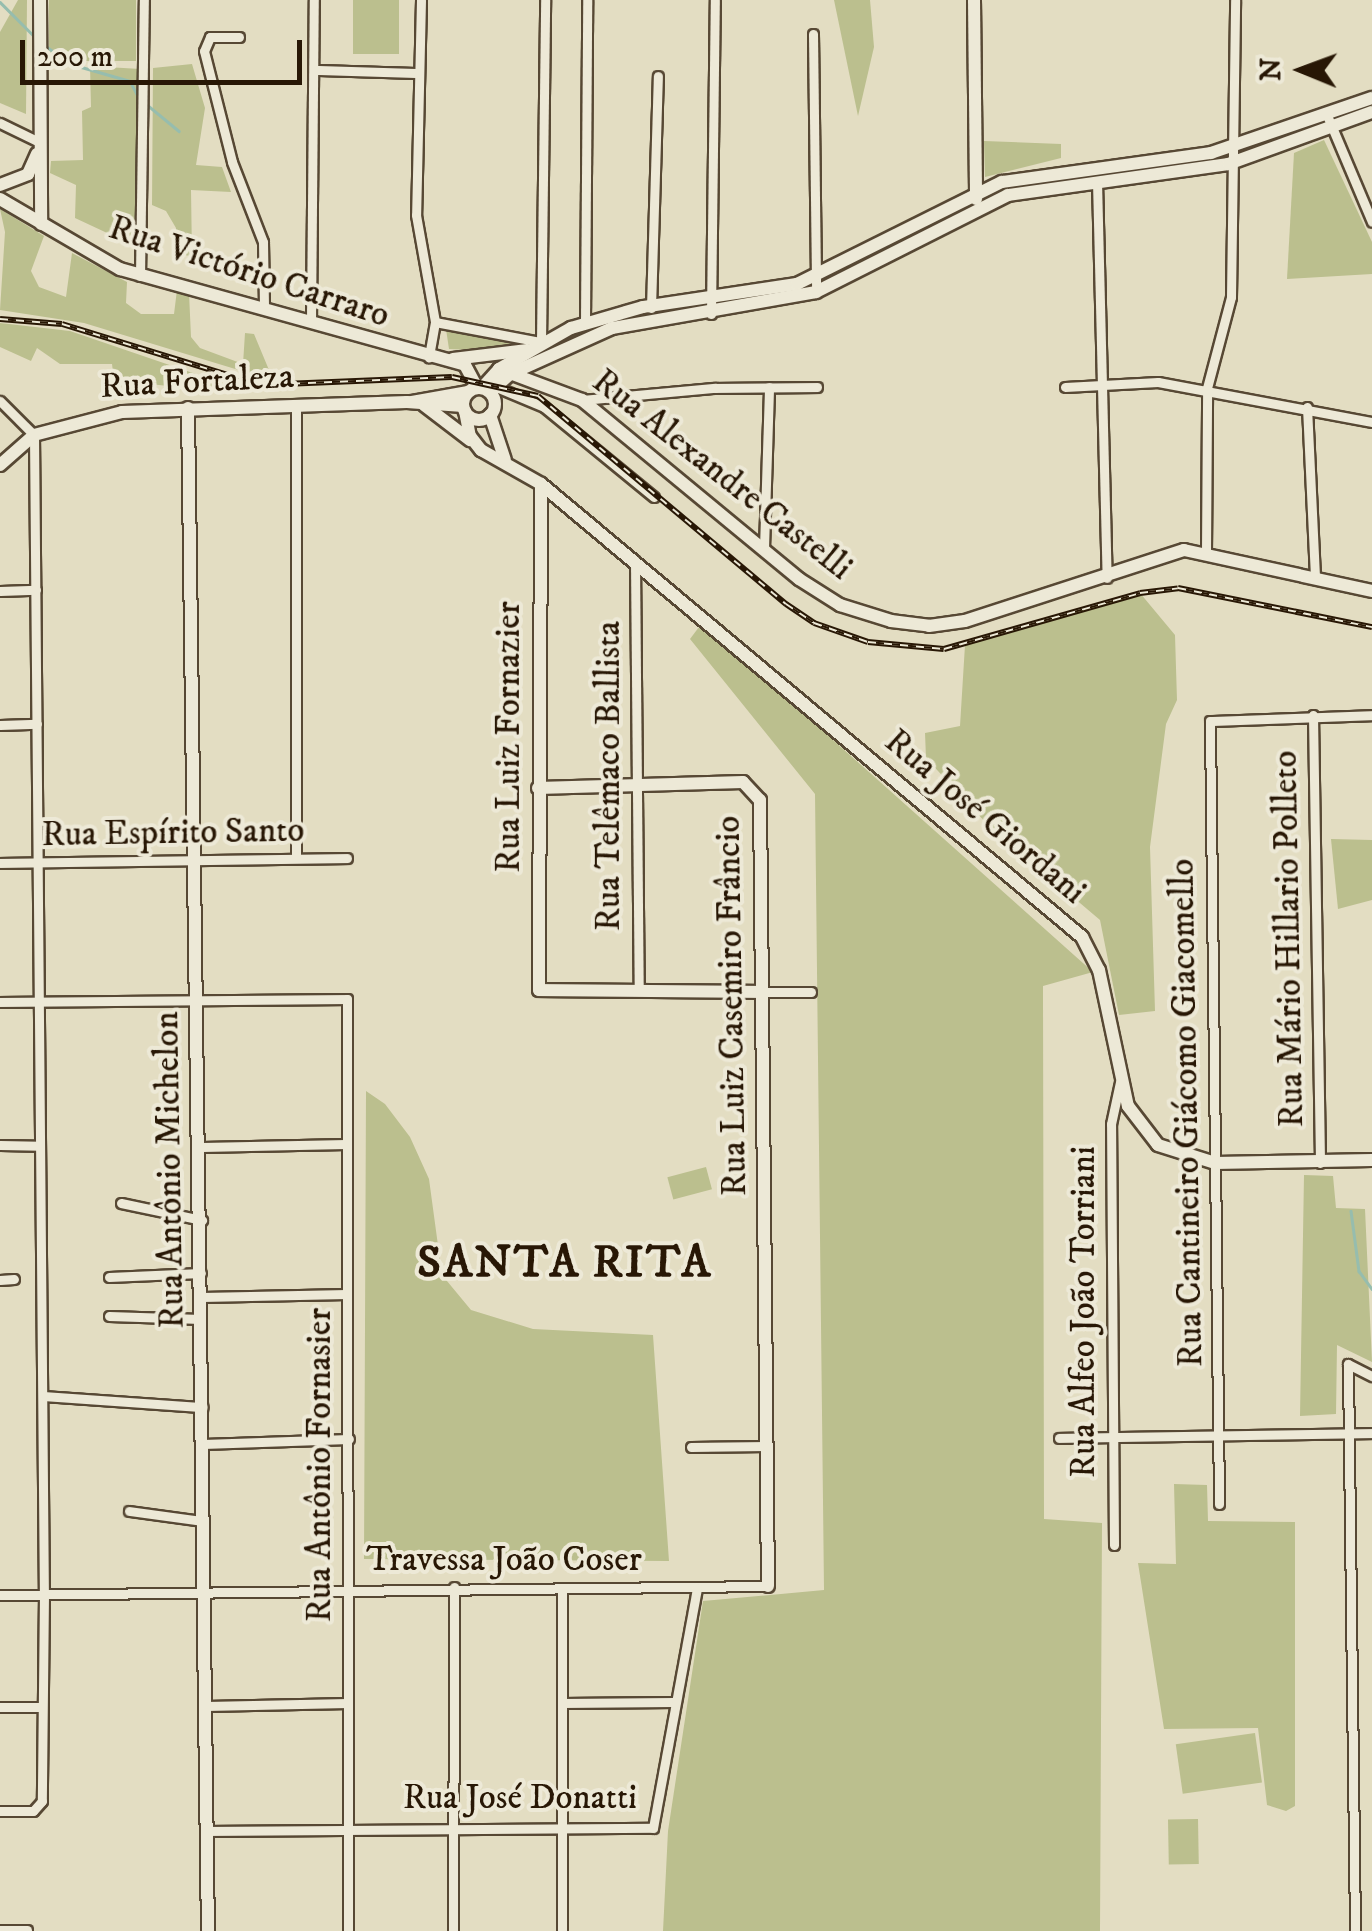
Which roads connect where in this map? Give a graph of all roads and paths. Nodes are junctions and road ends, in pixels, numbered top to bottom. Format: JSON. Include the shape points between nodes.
{"nodes":[{"id":1,"x":40,"y":0,"type":"edge"},
{"id":2,"x":144,"y":0,"type":"edge"},
{"id":3,"x":314,"y":0,"type":"edge"},
{"id":4,"x":421,"y":0,"type":"edge"},
{"id":5,"x":545,"y":0,"type":"edge"},
{"id":6,"x":715,"y":0,"type":"edge"},
{"id":7,"x":974,"y":0,"type":"edge"},
{"id":8,"x":1235,"y":0,"type":"edge"},
{"id":9,"x":587,"y":1,"type":"edge"},
{"id":10,"x":813,"y":34,"type":"dead end"},
{"id":11,"x":240,"y":36,"type":"dead end"},
{"id":12,"x":315,"y":70,"type":"junction"},
{"id":13,"x":419,"y":73,"type":"junction"},
{"id":14,"x":658,"y":76,"type":"dead end"},
{"id":15,"x":1372,"y":98,"type":"edge"},
{"id":16,"x":1363,"y":110,"type":"edge"},
{"id":17,"x":1328,"y":119,"type":"junction"},
{"id":18,"x":0,"y":124,"type":"edge"},
{"id":19,"x":39,"y":144,"type":"junction"},
{"id":20,"x":1230,"y":148,"type":"junction"},
{"id":21,"x":1228,"y":164,"type":"junction"},
{"id":22,"x":1096,"y":175,"type":"junction"},
{"id":23,"x":0,"y":185,"type":"edge"},
{"id":24,"x":0,"y":199,"type":"edge"},
{"id":25,"x":976,"y":200,"type":"junction"},
{"id":26,"x":1372,"y":222,"type":"edge"},
{"id":27,"x":42,"y":224,"type":"junction"},
{"id":28,"x":900,"y":239,"type":"junction"},
{"id":29,"x":140,"y":276,"type":"junction"},
{"id":30,"x":816,"y":276,"type":"junction"},
{"id":31,"x":816,"y":292,"type":"junction"},
{"id":32,"x":264,"y":305,"type":"junction"},
{"id":33,"x":710,"y":306,"type":"junction"},
{"id":34,"x":651,"y":313,"type":"junction"},
{"id":35,"x":311,"y":320,"type":"junction"},
{"id":36,"x":435,"y":322,"type":"junction"},
{"id":37,"x":585,"y":323,"type":"junction"},
{"id":38,"x":538,"y":349,"type":"junction"},
{"id":39,"x":428,"y":357,"type":"junction"},
{"id":40,"x":449,"y":360,"type":"junction"},
{"id":41,"x":505,"y":372,"type":"junction"},
{"id":42,"x":1104,"y":385,"type":"junction"},
{"id":43,"x":556,"y":386,"type":"junction"},
{"id":44,"x":769,"y":387,"type":"junction"},
{"id":45,"x":817,"y":387,"type":"dead end"},
{"id":46,"x":1065,"y":387,"type":"dead end"},
{"id":47,"x":1208,"y":388,"type":"junction"},
{"id":48,"x":477,"y":395,"type":"junction"},
{"id":49,"x":0,"y":400,"type":"edge"},
{"id":50,"x":582,"y":400,"type":"junction"},
{"id":51,"x":418,"y":403,"type":"junction"},
{"id":52,"x":296,"y":406,"type":"junction"},
{"id":53,"x":1306,"y":407,"type":"junction"},
{"id":54,"x":188,"y":408,"type":"junction"},
{"id":55,"x":490,"y":415,"type":"junction"},
{"id":56,"x":1372,"y":422,"type":"edge"},
{"id":57,"x":34,"y":435,"type":"junction"},
{"id":58,"x":475,"y":444,"type":"junction"},
{"id":59,"x":506,"y":462,"type":"junction"},
{"id":60,"x":0,"y":465,"type":"edge"},
{"id":61,"x":541,"y":484,"type":"junction"},
{"id":62,"x":654,"y":497,"type":"dead end"},
{"id":63,"x":764,"y":548,"type":"junction"},
{"id":64,"x":1206,"y":552,"type":"junction"},
{"id":65,"x":636,"y":562,"type":"junction"},
{"id":66,"x":1107,"y":578,"type":"junction"},
{"id":67,"x":1315,"y":578,"type":"junction"},
{"id":68,"x":0,"y":590,"type":"edge"},
{"id":69,"x":36,"y":590,"type":"junction"},
{"id":70,"x":1372,"y":590,"type":"edge"},
{"id":71,"x":1372,"y":715,"type":"edge"},
{"id":72,"x":1313,"y":716,"type":"junction"},
{"id":73,"x":0,"y":724,"type":"edge"},
{"id":74,"x":37,"y":724,"type":"junction"},
{"id":75,"x":634,"y":786,"type":"junction"},
{"id":76,"x":538,"y":788,"type":"junction"},
{"id":77,"x":296,"y":858,"type":"junction"},
{"id":78,"x":348,"y":858,"type":"dead end"},
{"id":79,"x":196,"y":859,"type":"junction"},
{"id":80,"x":0,"y":863,"type":"edge"},
{"id":81,"x":37,"y":863,"type":"junction"},
{"id":82,"x":638,"y":990,"type":"junction"},
{"id":83,"x":762,"y":992,"type":"junction"},
{"id":84,"x":811,"y":992,"type":"dead end"},
{"id":85,"x":198,"y":1000,"type":"junction"},
{"id":86,"x":0,"y":1002,"type":"edge"},
{"id":87,"x":38,"y":1002,"type":"junction"},
{"id":88,"x":1120,"y":1082,"type":"junction"},
{"id":89,"x":346,"y":1144,"type":"junction"},
{"id":90,"x":0,"y":1145,"type":"edge"},
{"id":91,"x":39,"y":1146,"type":"junction"},
{"id":92,"x":202,"y":1147,"type":"junction"},
{"id":93,"x":1372,"y":1160,"type":"edge"},
{"id":94,"x":1320,"y":1162,"type":"junction"},
{"id":95,"x":1215,"y":1163,"type":"junction"},
{"id":96,"x":121,"y":1203,"type":"dead end"},
{"id":97,"x":202,"y":1220,"type":"junction"},
{"id":98,"x":202,"y":1273,"type":"junction"},
{"id":99,"x":109,"y":1277,"type":"dead end"},
{"id":100,"x":14,"y":1279,"type":"dead end"},
{"id":101,"x":0,"y":1280,"type":"edge"},
{"id":102,"x":347,"y":1294,"type":"junction"},
{"id":103,"x":202,"y":1297,"type":"junction"},
{"id":104,"x":109,"y":1316,"type":"dead end"},
{"id":105,"x":202,"y":1318,"type":"junction"},
{"id":106,"x":1372,"y":1376,"type":"edge"},
{"id":107,"x":44,"y":1396,"type":"junction"},
{"id":108,"x":203,"y":1407,"type":"junction"},
{"id":109,"x":1344,"y":1430,"type":"junction"},
{"id":110,"x":1372,"y":1433,"type":"edge"},
{"id":111,"x":1218,"y":1436,"type":"junction"},
{"id":112,"x":1060,"y":1438,"type":"dead end"},
{"id":113,"x":1110,"y":1438,"type":"junction"},
{"id":114,"x":348,"y":1439,"type":"junction"},
{"id":115,"x":203,"y":1444,"type":"junction"},
{"id":116,"x":767,"y":1446,"type":"junction"},
{"id":117,"x":691,"y":1447,"type":"dead end"},
{"id":118,"x":1219,"y":1504,"type":"dead end"},
{"id":119,"x":129,"y":1510,"type":"dead end"},
{"id":120,"x":202,"y":1521,"type":"junction"},
{"id":121,"x":1114,"y":1545,"type":"dead end"},
{"id":122,"x":348,"y":1586,"type":"junction"},
{"id":123,"x":768,"y":1586,"type":"joint"},
{"id":124,"x":454,"y":1587,"type":"junction"},
{"id":125,"x":562,"y":1588,"type":"junction"},
{"id":126,"x":697,"y":1588,"type":"junction"},
{"id":127,"x":204,"y":1589,"type":"junction"},
{"id":128,"x":44,"y":1594,"type":"junction"},
{"id":129,"x":0,"y":1595,"type":"edge"},
{"id":130,"x":674,"y":1702,"type":"junction"},
{"id":131,"x":562,"y":1703,"type":"junction"},
{"id":132,"x":348,"y":1704,"type":"junction"},
{"id":133,"x":42,"y":1706,"type":"junction"},
{"id":134,"x":206,"y":1706,"type":"junction"},
{"id":135,"x":0,"y":1707,"type":"edge"},
{"id":136,"x":0,"y":1810,"type":"edge"},
{"id":137,"x":348,"y":1826,"type":"junction"},
{"id":138,"x":452,"y":1826,"type":"junction"},
{"id":139,"x":561,"y":1827,"type":"junction"},
{"id":140,"x":208,"y":1831,"type":"junction"},
{"id":141,"x":0,"y":1930,"type":"edge"},
{"id":142,"x":27,"y":1930,"type":"edge"},
{"id":143,"x":208,"y":1931,"type":"edge"},
{"id":144,"x":348,"y":1931,"type":"edge"},
{"id":145,"x":453,"y":1931,"type":"edge"},
{"id":146,"x":562,"y":1931,"type":"edge"},
{"id":147,"x":1355,"y":1931,"type":"edge"}],
"edges":[{"from":1,"to":19,"type":"main road"},
{"from":2,"to":29,"type":"street"},
{"from":3,"to":12,"type":"street"},
{"from":4,"to":13,"type":"street"},
{"from":5,"to":38,"type":"street"},
{"from":6,"to":33,"type":"street"},
{"from":7,"to":25,"type":"main road"},
{"from":8,"to":20,"type":"street"},
{"from":9,"to":37,"type":"street"},
{"from":10,"to":30,"type":"street"},
{"from":11,"to":32,"type":"street","via":[[210,38],[204,52],[227,145],[264,242]]},
{"from":12,"to":13,"type":"street"},
{"from":12,"to":35,"type":"street"},
{"from":13,"to":36,"type":"street","via":[[416,215]]},
{"from":14,"to":34,"type":"street"},
{"from":15,"to":16,"type":"main road"},
{"from":16,"to":17,"type":"main road"},
{"from":17,"to":20,"type":"main road"},
{"from":17,"to":21,"type":"main road"},
{"from":17,"to":26,"type":"street"},
{"from":18,"to":19,"type":"street"},
{"from":19,"to":23,"type":"main road","via":[[28,174]]},
{"from":19,"to":27,"type":"main road"},
{"from":20,"to":21,"type":"street"},
{"from":20,"to":22,"type":"main road"},
{"from":21,"to":22,"type":"main road"},
{"from":21,"to":47,"type":"street","via":[[1231,297]]},
{"from":22,"to":25,"type":"main road","via":[[1030,183]]},
{"from":22,"to":42,"type":"street"},
{"from":24,"to":27,"type":"main road","name":"Rua Victório Carraro"},
{"from":25,"to":28,"type":"main road"},
{"from":27,"to":29,"type":"main road","name":"Rua Victório Carraro","via":[[96,259]]},
{"from":28,"to":30,"type":"main road"},
{"from":28,"to":31,"type":"main road"},
{"from":29,"to":32,"type":"main road","name":"Rua Victório Carraro"},
{"from":30,"to":31,"type":"street"},
{"from":30,"to":33,"type":"main road"},
{"from":31,"to":33,"type":"main road"},
{"from":32,"to":35,"type":"main road","name":"Rua Victório Carraro"},
{"from":33,"to":34,"type":"main road"},
{"from":34,"to":37,"type":"main road"},
{"from":34,"to":38,"type":"main road"},
{"from":35,"to":39,"type":"main road","name":"Rua Victório Carraro"},
{"from":36,"to":38,"type":"street"},
{"from":36,"to":39,"type":"street"},
{"from":37,"to":38,"type":"main road"},
{"from":38,"to":40,"type":"main road","name":"Rua Victório Carraro"},
{"from":38,"to":41,"type":"main road"},
{"from":38,"to":43,"type":"main road","name":"Rua Alexandre Castelli"},
{"from":39,"to":40,"type":"main road","name":"Rua Victório Carraro"},
{"from":40,"to":48,"type":"main road","via":[[473,372]]},
{"from":41,"to":43,"type":"main road","name":"Rua Alexandre Castelli"},
{"from":41,"to":48,"type":"main road"},
{"from":42,"to":46,"type":"street"},
{"from":42,"to":47,"type":"street"},
{"from":42,"to":66,"type":"street"},
{"from":43,"to":50,"type":"main road","name":"Rua Alexandre Castelli"},
{"from":44,"to":45,"type":"street"},
{"from":44,"to":50,"type":"street"},
{"from":44,"to":63,"type":"street"},
{"from":47,"to":53,"type":"street"},
{"from":47,"to":64,"type":"street"},
{"from":48,"to":51,"type":"main road","name":"Rua Fortaleza"},
{"from":48,"to":55,"type":"main road"},
{"from":48,"to":55,"type":"main road","via":[[476,420]]},
{"from":48,"to":58,"type":"main road"},
{"from":48,"to":62,"type":"street","via":[[544,407]]},
{"from":49,"to":57,"type":"street"},
{"from":50,"to":63,"type":"main road","name":"Rua Alexandre Castelli"},
{"from":51,"to":52,"type":"main road","name":"Rua Fortaleza"},
{"from":51,"to":58,"type":"main road","name":"Rua José Giordani"},
{"from":52,"to":54,"type":"main road","name":"Rua Fortaleza"},
{"from":52,"to":77,"type":"street"},
{"from":53,"to":56,"type":"street"},
{"from":53,"to":67,"type":"street"},
{"from":54,"to":57,"type":"main road","name":"Rua Fortaleza","via":[[100,414]]},
{"from":54,"to":79,"type":"main road","name":"Rua Antônio Michelon"},
{"from":55,"to":59,"type":"main road"},
{"from":57,"to":60,"type":"main road","name":"Rua Fortaleza"},
{"from":57,"to":69,"type":"street"},
{"from":58,"to":59,"type":"main road","name":"Rua José Giordani"},
{"from":59,"to":61,"type":"main road","name":"Rua José Giordani"},
{"from":61,"to":65,"type":"main road","name":"Rua José Giordani"},
{"from":61,"to":76,"type":"main road","name":"Rua Luiz Fornazier"},
{"from":63,"to":66,"type":"main road","name":"Rua Alexandre Castelli","via":[[840,605],[912,625],[965,620]]},
{"from":64,"to":66,"type":"main road","name":"Rua Alexandre Castelli","via":[[1154,555]]},
{"from":64,"to":67,"type":"main road","name":"Rua Alexandre Castelli"},
{"from":65,"to":75,"type":"street","name":"Rua Telêmaco Ballista"},
{"from":65,"to":88,"type":"main road","name":"Rua José Giordani","via":[[1082,937],[1099,970]]},
{"from":67,"to":70,"type":"main road","name":"Rua Alexandre Castelli"},
{"from":68,"to":69,"type":"street"},
{"from":69,"to":74,"type":"street"},
{"from":71,"to":72,"type":"street"},
{"from":72,"to":94,"type":"street","name":"Rua Mário Hillario Polleto"},
{"from":72,"to":95,"type":"street","name":"Rua Cantineiro Giácomo Giacomello","via":[[1210,722]]},
{"from":73,"to":74,"type":"street"},
{"from":74,"to":81,"type":"street"},
{"from":75,"to":76,"type":"main road"},
{"from":75,"to":82,"type":"street","name":"Rua Telêmaco Ballista"},
{"from":75,"to":83,"type":"main road","name":"Rua Luiz Casemiro Frâncio","via":[[754,787],[760,800]]},
{"from":76,"to":82,"type":"main road","name":"Rua Luiz Fornazier","via":[[539,990]]},
{"from":77,"to":78,"type":"street","name":"Rua Espírito Santo"},
{"from":77,"to":79,"type":"street","name":"Rua Espírito Santo"},
{"from":79,"to":81,"type":"street","name":"Rua Espírito Santo"},
{"from":79,"to":85,"type":"main road","name":"Rua Antônio Michelon"},
{"from":80,"to":81,"type":"street","name":"Rua Espírito Santo"},
{"from":81,"to":87,"type":"street"},
{"from":82,"to":83,"type":"main road"},
{"from":83,"to":84,"type":"street"},
{"from":83,"to":116,"type":"main road","name":"Rua Luiz Casemiro Frâncio"},
{"from":85,"to":87,"type":"street"},
{"from":85,"to":89,"type":"street","name":"Rua Antônio Fornasier","via":[[348,999]]},
{"from":85,"to":92,"type":"main road","name":"Rua Antônio Michelon"},
{"from":86,"to":87,"type":"street"},
{"from":87,"to":91,"type":"street"},
{"from":88,"to":95,"type":"main road","name":"Rua José Giordani","via":[[1158,1145]]},
{"from":88,"to":113,"type":"street","name":"Rua Alfeo João Torriani","via":[[1111,1124]]},
{"from":89,"to":92,"type":"street"},
{"from":89,"to":102,"type":"street","name":"Rua Antônio Fornasier"},
{"from":90,"to":91,"type":"street"},
{"from":91,"to":107,"type":"street"},
{"from":92,"to":97,"type":"main road","name":"Rua Antônio Michelon"},
{"from":93,"to":94,"type":"main road","name":"Rua José Giordani"},
{"from":94,"to":95,"type":"main road","name":"Rua José Giordani"},
{"from":95,"to":111,"type":"street","name":"Rua Cantineiro Giácomo Giacomello"},
{"from":96,"to":97,"type":"street"},
{"from":97,"to":98,"type":"main road","name":"Rua Antônio Michelon"},
{"from":98,"to":99,"type":"street"},
{"from":98,"to":103,"type":"main road","name":"Rua Antônio Michelon"},
{"from":100,"to":101,"type":"street"},
{"from":102,"to":103,"type":"street"},
{"from":102,"to":114,"type":"street","name":"Rua Antônio Fornasier"},
{"from":103,"to":105,"type":"main road","name":"Rua Antônio Michelon"},
{"from":104,"to":105,"type":"street"},
{"from":105,"to":108,"type":"main road","name":"Rua Antônio Michelon"},
{"from":106,"to":109,"type":"street","via":[[1348,1364]]},
{"from":107,"to":108,"type":"street"},
{"from":107,"to":128,"type":"street"},
{"from":108,"to":115,"type":"main road","name":"Rua Antônio Michelon"},
{"from":109,"to":110,"type":"street"},
{"from":109,"to":111,"type":"street"},
{"from":109,"to":147,"type":"street"},
{"from":111,"to":113,"type":"street"},
{"from":111,"to":118,"type":"street","name":"Rua Cantineiro Giácomo Giacomello"},
{"from":112,"to":113,"type":"street"},
{"from":113,"to":121,"type":"street","name":"Rua Alfeo João Torriani"},
{"from":114,"to":115,"type":"street"},
{"from":114,"to":122,"type":"street","name":"Rua Antônio Fornasier"},
{"from":115,"to":120,"type":"main road","name":"Rua Antônio Michelon"},
{"from":116,"to":117,"type":"street"},
{"from":116,"to":123,"type":"main road","name":"Rua Luiz Casemiro Frâncio"},
{"from":119,"to":120,"type":"street"},
{"from":120,"to":127,"type":"main road","name":"Rua Antônio Michelon"},
{"from":122,"to":124,"type":"street","name":"Travessa João Coser"},
{"from":122,"to":127,"type":"street","name":"Travessa João Coser"},
{"from":122,"to":132,"type":"street","name":"Rua Antônio Fornasier"},
{"from":123,"to":126,"type":"street","name":"Travessa João Coser"},
{"from":124,"to":125,"type":"street","name":"Travessa João Coser"},
{"from":124,"to":138,"type":"street"},
{"from":125,"to":126,"type":"street","name":"Travessa João Coser"},
{"from":125,"to":131,"type":"street"},
{"from":126,"to":130,"type":"street","name":"Rua José Donatti"},
{"from":127,"to":128,"type":"street","name":"Travessa João Coser"},
{"from":127,"to":134,"type":"main road","name":"Rua Antônio Michelon"},
{"from":128,"to":129,"type":"street","name":"Travessa João Coser"},
{"from":128,"to":133,"type":"street"},
{"from":130,"to":131,"type":"street"},
{"from":130,"to":139,"type":"street","name":"Rua José Donatti","via":[[653,1828]]},
{"from":131,"to":139,"type":"street"},
{"from":132,"to":134,"type":"street"},
{"from":132,"to":137,"type":"street","name":"Rua Antônio Fornasier"},
{"from":133,"to":135,"type":"street"},
{"from":133,"to":136,"type":"street","via":[[42,1801],[33,1812]]},
{"from":134,"to":140,"type":"main road","name":"Rua Antônio Michelon"},
{"from":137,"to":138,"type":"street","name":"Rua José Donatti"},
{"from":137,"to":140,"type":"street","name":"Rua José Donatti"},
{"from":137,"to":144,"type":"street","name":"Rua Antônio Fornasier"},
{"from":138,"to":139,"type":"street","name":"Rua José Donatti"},
{"from":138,"to":145,"type":"street"},
{"from":139,"to":146,"type":"street"},
{"from":140,"to":143,"type":"main road","name":"Rua Antônio Michelon"},
{"from":141,"to":142,"type":"street"}]}
